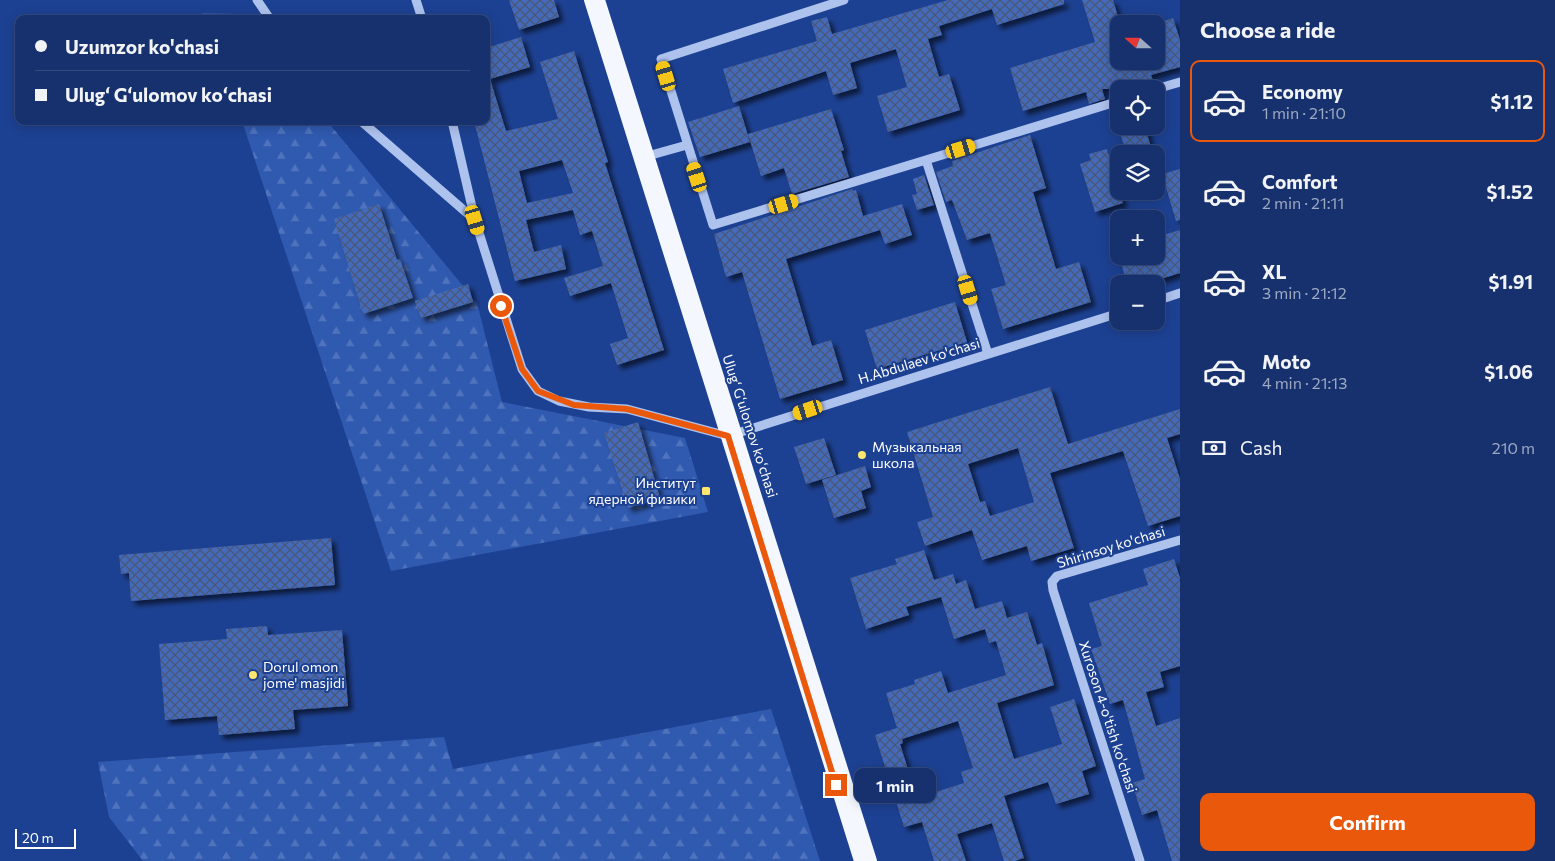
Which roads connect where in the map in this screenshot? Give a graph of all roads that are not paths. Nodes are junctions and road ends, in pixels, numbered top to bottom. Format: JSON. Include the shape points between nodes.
{"nodes":[{"id":1,"x":257,"y":0,"type":"edge"},
{"id":2,"x":416,"y":0,"type":"edge"},
{"id":3,"x":590,"y":0,"type":"edge"},
{"id":4,"x":599,"y":0,"type":"edge"},
{"id":5,"x":844,"y":0,"type":"edge"},
{"id":6,"x":267,"y":15,"type":"edge"},
{"id":7,"x":421,"y":15,"type":"edge"},
{"id":8,"x":1180,"y":82,"type":"edge"},
{"id":9,"x":1165,"y":86,"type":"edge"},
{"id":10,"x":1110,"y":103,"type":"edge"},
{"id":11,"x":365,"y":125,"type":"edge"},
{"id":12,"x":453,"y":125,"type":"edge"},
{"id":13,"x":687,"y":145,"type":"junction"},
{"id":14,"x":644,"y":158,"type":"junction"},
{"id":15,"x":926,"y":160,"type":"junction"},
{"id":16,"x":475,"y":220,"type":"junction"},
{"id":17,"x":1180,"y":293,"type":"edge"},
{"id":18,"x":1165,"y":298,"type":"edge"},
{"id":19,"x":1110,"y":316,"type":"edge"},
{"id":20,"x":988,"y":354,"type":"junction"},
{"id":21,"x":732,"y":434,"type":"junction"},
{"id":22,"x":1180,"y":540,"type":"edge"},
{"id":23,"x":1052,"y":582,"type":"joint"},
{"id":24,"x":860,"y":861,"type":"edge"},
{"id":25,"x":871,"y":861,"type":"edge"},
{"id":26,"x":1140,"y":861,"type":"edge"}],
"edges":[{"from":1,"to":6,"type":"street"},
{"from":2,"to":7,"type":"street"},
{"from":3,"to":14,"type":"main road","name":"Ulugʻ Gʻulomov koʻchasi"},
{"from":4,"to":14,"type":"main road","name":"Ulugʻ Gʻulomov koʻchasi"},
{"from":5,"to":13,"type":"street","via":[[661,59]]},
{"from":8,"to":9,"type":"street"},
{"from":10,"to":15,"type":"street"},
{"from":11,"to":16,"type":"street"},
{"from":12,"to":16,"type":"street"},
{"from":13,"to":14,"type":"street"},
{"from":13,"to":15,"type":"street","via":[[713,225]]},
{"from":14,"to":21,"type":"main road","name":"Ulugʻ Gʻulomov koʻchasi"},
{"from":15,"to":20,"type":"street"},
{"from":16,"to":21,"type":"street","via":[[511,340],[522,369],[538,391],[574,405],[627,409]]},
{"from":17,"to":18,"type":"street"},
{"from":19,"to":20,"type":"street","name":"H.Abdulaev ko'chasi"},
{"from":20,"to":21,"type":"street","name":"H.Abdulaev ko'chasi"},
{"from":21,"to":24,"type":"main road","name":"Ulugʻ Gʻulomov koʻchasi"},
{"from":21,"to":25,"type":"main road","name":"Ulugʻ Gʻulomov koʻchasi"},
{"from":22,"to":23,"type":"street","name":"Shirinsoy ko'chasi","via":[[1057,576]]},
{"from":23,"to":26,"type":"street","name":"Xuroson 4-o'tish ko'chasi"}]}
